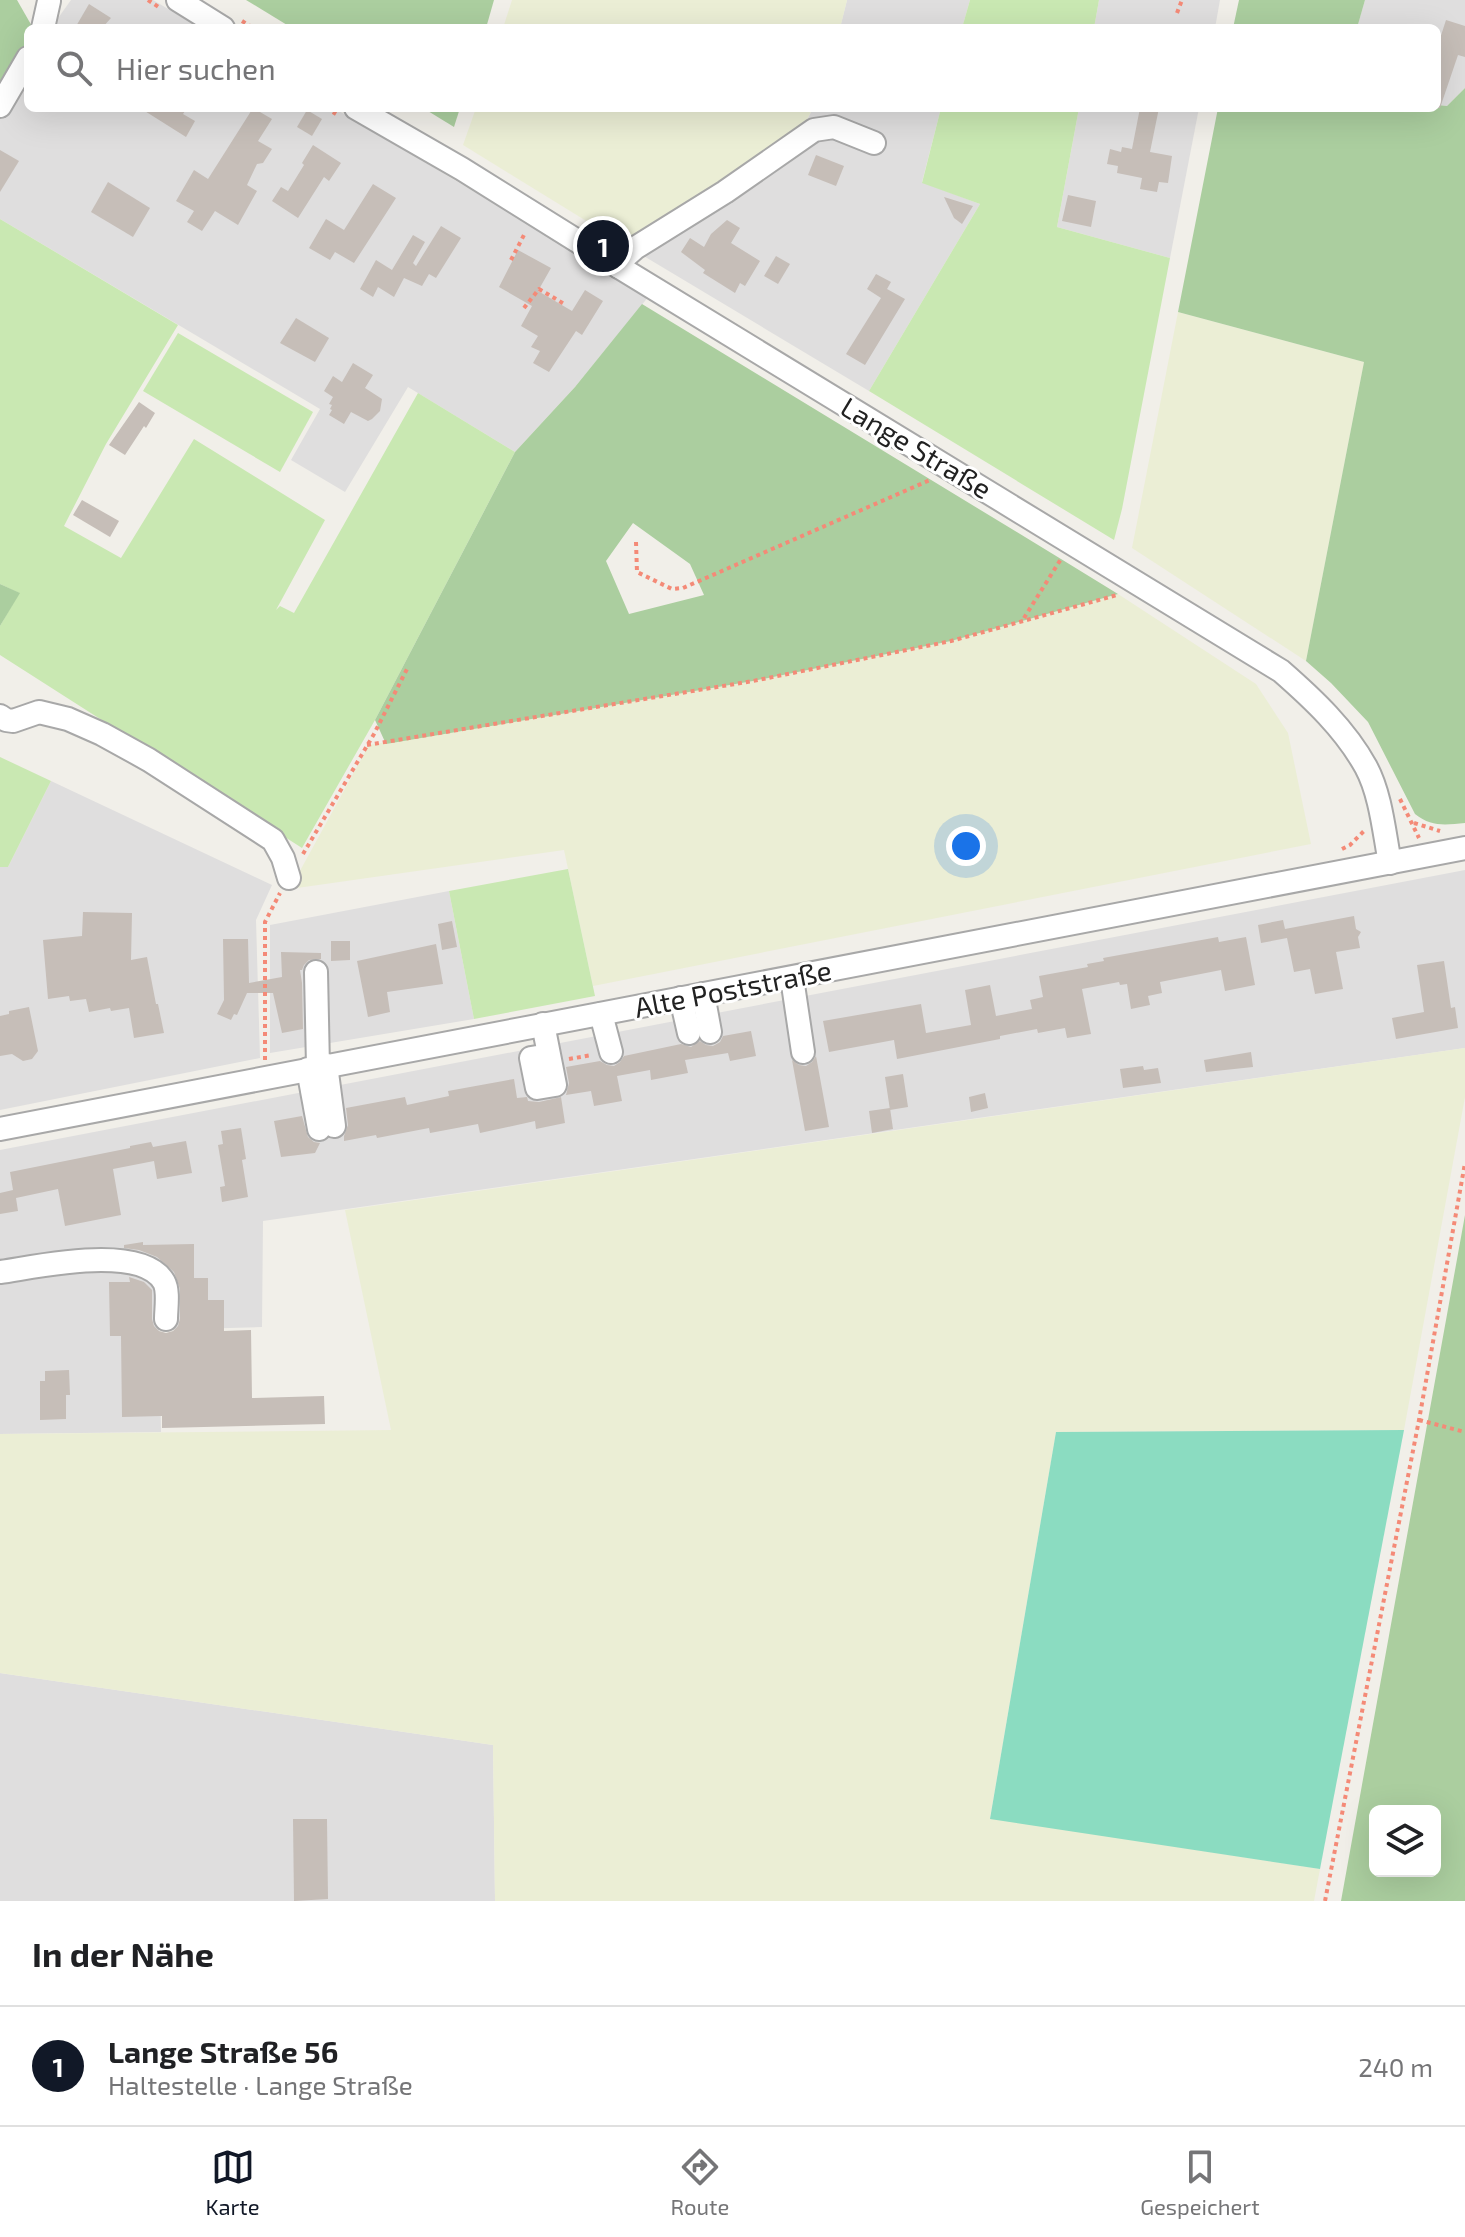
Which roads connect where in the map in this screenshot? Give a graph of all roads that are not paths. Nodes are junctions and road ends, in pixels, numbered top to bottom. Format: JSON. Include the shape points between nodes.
{"nodes":[{"id":1,"x":31,"y":0,"type":"edge"},
{"id":2,"x":49,"y":0,"type":"edge"},
{"id":3,"x":178,"y":0,"type":"edge"},
{"id":4,"x":44,"y":24,"type":"edge"},
{"id":5,"x":217,"y":24,"type":"edge"},
{"id":6,"x":24,"y":65,"type":"edge"},
{"id":7,"x":0,"y":106,"type":"edge"},
{"id":8,"x":363,"y":112,"type":"edge"},
{"id":9,"x":874,"y":143,"type":"dead end"},
{"id":10,"x":619,"y":267,"type":"junction"},
{"id":11,"x":0,"y":716,"type":"edge"},
{"id":12,"x":1465,"y":848,"type":"edge"},
{"id":13,"x":1390,"y":863,"type":"junction"},
{"id":14,"x":289,"y":878,"type":"dead end"},
{"id":15,"x":316,"y":972,"type":"dead end"},
{"id":16,"x":792,"y":978,"type":"junction"},
{"id":17,"x":692,"y":996,"type":"junction"},
{"id":18,"x":601,"y":1014,"type":"junction"},
{"id":19,"x":543,"y":1024,"type":"junction"},
{"id":20,"x":699,"y":1032,"type":"dead end"},
{"id":21,"x":611,"y":1052,"type":"road end"},
{"id":22,"x":803,"y":1052,"type":"dead end"},
{"id":23,"x":550,"y":1059,"type":"road end"},
{"id":24,"x":318,"y":1067,"type":"junction"},
{"id":25,"x":327,"y":1128,"type":"dead end"},
{"id":26,"x":0,"y":1129,"type":"edge"},
{"id":27,"x":0,"y":1272,"type":"edge"},
{"id":28,"x":166,"y":1319,"type":"dead end"}],
"edges":[{"from":1,"to":2,"type":"street"},
{"from":2,"to":4,"type":"street"},
{"from":3,"to":5,"type":"street"},
{"from":6,"to":7,"type":"street"},
{"from":8,"to":10,"type":"street","name":"Lange Straße"},
{"from":9,"to":10,"type":"street","via":[[834,127],[814,130],[635,248]]},
{"from":10,"to":13,"type":"street","name":"Lange Straße","via":[[1281,671],[1323,708],[1366,768],[1377,795]]},
{"from":11,"to":14,"type":"street","via":[[13,721],[39,712],[102,734],[273,840]]},
{"from":12,"to":13,"type":"street","name":"Alte Poststraße"},
{"from":13,"to":16,"type":"street","name":"Alte Poststraße"},
{"from":15,"to":24,"type":"street"},
{"from":16,"to":17,"type":"street","name":"Alte Poststraße"},
{"from":16,"to":22,"type":"street"},
{"from":17,"to":18,"type":"street","name":"Alte Poststraße"},
{"from":17,"to":20,"type":"street"},
{"from":18,"to":19,"type":"street","name":"Alte Poststraße"},
{"from":18,"to":21,"type":"street"},
{"from":19,"to":23,"type":"street"},
{"from":19,"to":24,"type":"street","name":"Alte Poststraße"},
{"from":24,"to":25,"type":"street"},
{"from":24,"to":26,"type":"street","name":"Alte Poststraße"},
{"from":27,"to":28,"type":"street","via":[[104,1258],[147,1267],[166,1285]]}]}
